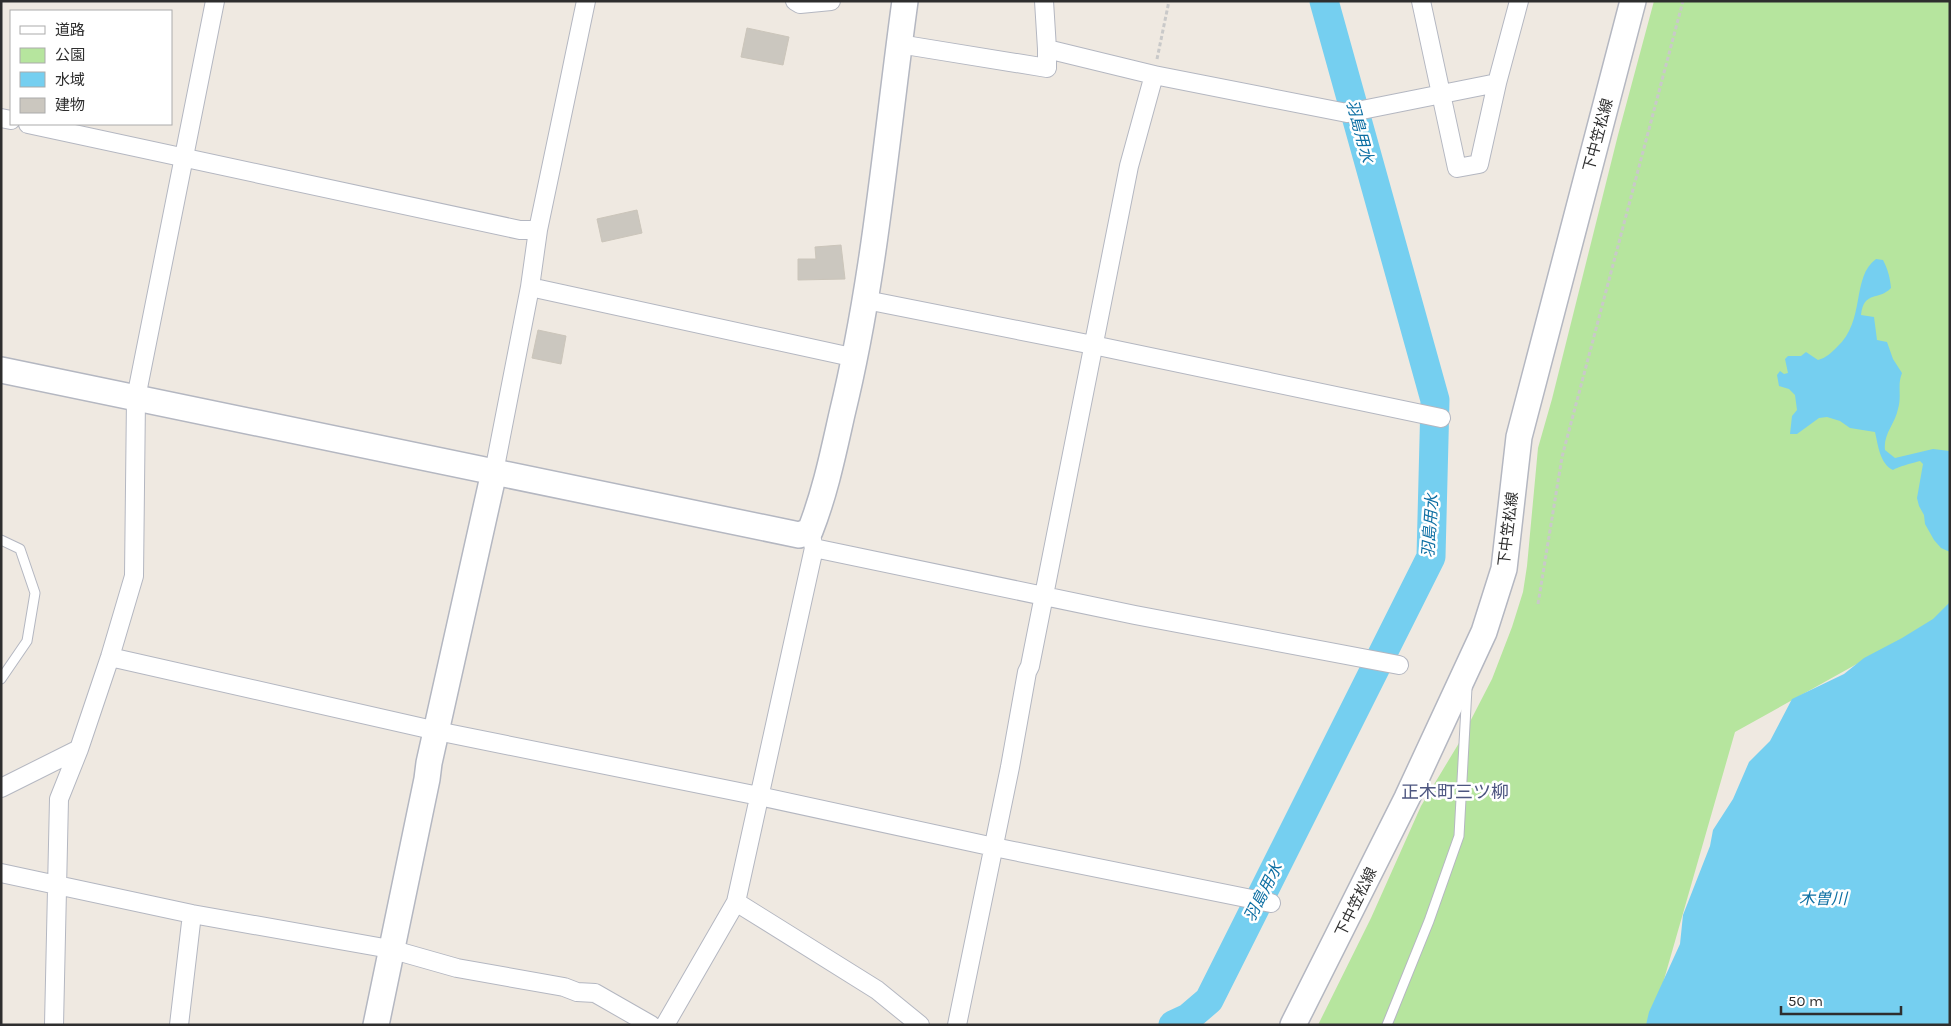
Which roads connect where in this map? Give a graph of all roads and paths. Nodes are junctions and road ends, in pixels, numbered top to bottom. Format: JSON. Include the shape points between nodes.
{"nodes":[{"id":1,"x":215,"y":1,"type":"edge"},
{"id":2,"x":586,"y":1,"type":"edge"},
{"id":3,"x":796,"y":1,"type":"edge"},
{"id":4,"x":831,"y":1,"type":"edge"},
{"id":5,"x":905,"y":1,"type":"edge"},
{"id":6,"x":1044,"y":1,"type":"edge"},
{"id":7,"x":1169,"y":1,"type":"edge"},
{"id":8,"x":1421,"y":1,"type":"edge"},
{"id":9,"x":1519,"y":1,"type":"edge"},
{"id":10,"x":1633,"y":1,"type":"edge"},
{"id":11,"x":1683,"y":1,"type":"edge"},
{"id":12,"x":899,"y":44,"type":"junction"},
{"id":13,"x":1047,"y":49,"type":"junction"},
{"id":14,"x":1154,"y":75,"type":"junction"},
{"id":15,"x":1497,"y":83,"type":"junction"},
{"id":16,"x":1442,"y":95,"type":"junction"},
{"id":17,"x":33,"y":125,"type":"edge"},
{"id":18,"x":184,"y":157,"type":"junction"},
{"id":19,"x":538,"y":230,"type":"junction"},
{"id":20,"x":530,"y":286,"type":"junction"},
{"id":21,"x":866,"y":300,"type":"junction"},
{"id":22,"x":1093,"y":345,"type":"junction"},
{"id":23,"x":856,"y":358,"type":"junction"},
{"id":24,"x":1,"y":370,"type":"edge"},
{"id":25,"x":136,"y":398,"type":"junction"},
{"id":26,"x":1441,"y":418,"type":"dead end"},
{"id":27,"x":494,"y":472,"type":"junction"},
{"id":28,"x":812,"y":539,"type":"junction"},
{"id":29,"x":1,"y":540,"type":"edge"},
{"id":30,"x":1044,"y":595,"type":"junction"},
{"id":31,"x":1538,"y":604,"type":"dead end"},
{"id":32,"x":110,"y":657,"type":"junction"},
{"id":33,"x":1399,"y":665,"type":"dead end"},
{"id":34,"x":1469,"y":666,"type":"junction"},
{"id":35,"x":1,"y":679,"type":"edge"},
{"id":36,"x":437,"y":731,"type":"junction"},
{"id":37,"x":79,"y":749,"type":"junction"},
{"id":38,"x":1,"y":788,"type":"edge"},
{"id":39,"x":759,"y":796,"type":"junction"},
{"id":40,"x":994,"y":847,"type":"junction"},
{"id":41,"x":1,"y":873,"type":"edge"},
{"id":42,"x":58,"y":885,"type":"junction"},
{"id":43,"x":736,"y":902,"type":"junction"},
{"id":44,"x":1270,"y":903,"type":"dead end"},
{"id":45,"x":192,"y":914,"type":"junction"},
{"id":46,"x":390,"y":949,"type":"junction"},
{"id":47,"x":54,"y":1025,"type":"edge"},
{"id":48,"x":179,"y":1025,"type":"edge"},
{"id":49,"x":376,"y":1025,"type":"edge"},
{"id":50,"x":651,"y":1025,"type":"edge"},
{"id":51,"x":665,"y":1025,"type":"edge"},
{"id":52,"x":920,"y":1025,"type":"edge"},
{"id":53,"x":957,"y":1025,"type":"edge"},
{"id":54,"x":1293,"y":1025,"type":"edge"},
{"id":55,"x":1387,"y":1025,"type":"edge"}],
"edges":[{"from":1,"to":18,"type":"street"},
{"from":2,"to":19,"type":"street"},
{"from":3,"to":4,"type":"street","via":[[800,4]]},
{"from":5,"to":12,"type":"street"},
{"from":6,"to":13,"type":"street"},
{"from":7,"to":14,"type":"path"},
{"from":8,"to":16,"type":"street"},
{"from":9,"to":15,"type":"street"},
{"from":10,"to":34,"type":"street","name":"下中笠松線","via":[[1519,438],[1504,569],[1484,632]]},
{"from":11,"to":31,"type":"path","via":[[1562,457]]},
{"from":12,"to":13,"type":"street","via":[[1047,68]]},
{"from":12,"to":21,"type":"street"},
{"from":13,"to":14,"type":"street"},
{"from":14,"to":16,"type":"street","via":[[1347,113]]},
{"from":14,"to":22,"type":"street","via":[[1130,166]]},
{"from":15,"to":16,"type":"street"},
{"from":15,"to":16,"type":"street","via":[[1479,164],[1456,168]]},
{"from":17,"to":18,"type":"street"},
{"from":18,"to":19,"type":"street","via":[[511,228]]},
{"from":18,"to":25,"type":"street"},
{"from":19,"to":20,"type":"street"},
{"from":20,"to":23,"type":"street"},
{"from":20,"to":27,"type":"street"},
{"from":21,"to":22,"type":"street"},
{"from":21,"to":23,"type":"street"},
{"from":22,"to":26,"type":"street"},
{"from":22,"to":30,"type":"street"},
{"from":23,"to":28,"type":"street"},
{"from":24,"to":25,"type":"street"},
{"from":25,"to":27,"type":"street"},
{"from":25,"to":32,"type":"street","via":[[134,576]]},
{"from":27,"to":28,"type":"street"},
{"from":27,"to":36,"type":"street"},
{"from":28,"to":30,"type":"street"},
{"from":28,"to":39,"type":"street"},
{"from":29,"to":35,"type":"lane","via":[[20,549],[35,593],[27,641]]},
{"from":30,"to":33,"type":"street"},
{"from":30,"to":40,"type":"street"},
{"from":32,"to":36,"type":"street"},
{"from":32,"to":37,"type":"street"},
{"from":34,"to":54,"type":"street","name":"下中笠松線"},
{"from":34,"to":55,"type":"lane","via":[[1459,836]]},
{"from":36,"to":39,"type":"street"},
{"from":36,"to":46,"type":"street"},
{"from":37,"to":38,"type":"street"},
{"from":37,"to":42,"type":"street","via":[[59,799]]},
{"from":39,"to":40,"type":"street"},
{"from":39,"to":43,"type":"street"},
{"from":40,"to":44,"type":"street"},
{"from":40,"to":53,"type":"street"},
{"from":41,"to":42,"type":"street"},
{"from":42,"to":45,"type":"street"},
{"from":42,"to":47,"type":"street"},
{"from":43,"to":51,"type":"street"},
{"from":43,"to":52,"type":"street","via":[[877,990]]},
{"from":45,"to":46,"type":"street"},
{"from":45,"to":48,"type":"street"},
{"from":46,"to":49,"type":"street"},
{"from":46,"to":50,"type":"street","via":[[457,968],[595,993]]}]}
